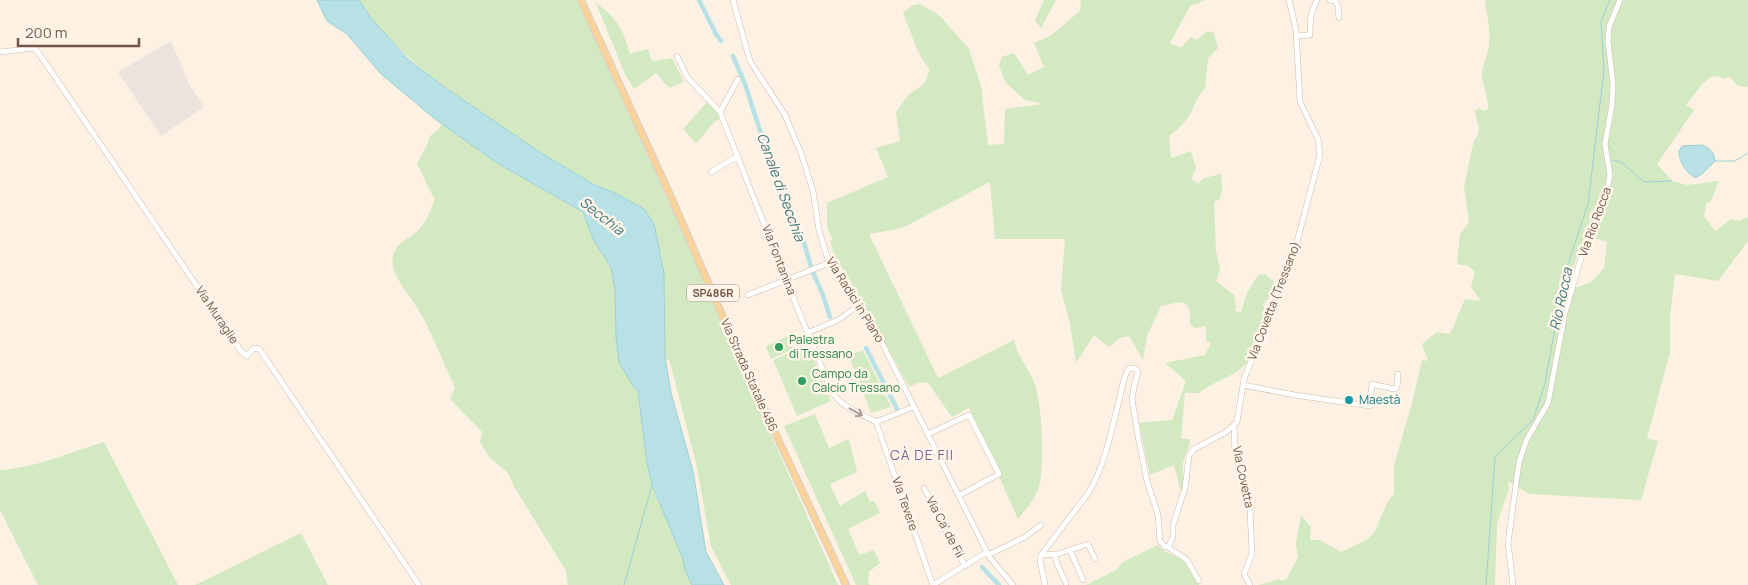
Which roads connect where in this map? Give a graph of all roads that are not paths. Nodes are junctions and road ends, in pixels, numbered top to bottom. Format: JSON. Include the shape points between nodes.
{"nodes":[{"id":1,"x":582,"y":0,"type":"edge"},
{"id":2,"x":733,"y":0,"type":"edge"},
{"id":3,"x":1289,"y":0,"type":"edge"},
{"id":4,"x":1317,"y":0,"type":"edge"},
{"id":5,"x":1330,"y":0,"type":"edge"},
{"id":6,"x":1620,"y":0,"type":"edge"},
{"id":7,"x":1340,"y":18,"type":"dead end"},
{"id":8,"x":1296,"y":36,"type":"junction"},
{"id":9,"x":0,"y":52,"type":"edge"},
{"id":10,"x":677,"y":56,"type":"dead end"},
{"id":11,"x":738,"y":79,"type":"dead end"},
{"id":12,"x":720,"y":112,"type":"junction"},
{"id":13,"x":738,"y":156,"type":"junction"},
{"id":14,"x":712,"y":172,"type":"dead end"},
{"id":15,"x":829,"y":263,"type":"junction"},
{"id":16,"x":786,"y":280,"type":"junction"},
{"id":17,"x":748,"y":295,"type":"dead end"},
{"id":18,"x":858,"y":306,"type":"junction"},
{"id":19,"x":807,"y":333,"type":"junction"},
{"id":20,"x":1398,"y":374,"type":"dead end"},
{"id":21,"x":1243,"y":385,"type":"junction"},
{"id":22,"x":913,"y":407,"type":"junction"},
{"id":23,"x":876,"y":422,"type":"junction"},
{"id":24,"x":1234,"y":426,"type":"junction"},
{"id":25,"x":928,"y":434,"type":"junction"},
{"id":26,"x":924,"y":488,"type":"dead end"},
{"id":27,"x":960,"y":495,"type":"junction"},
{"id":28,"x":1041,"y":525,"type":"dead end"},
{"id":29,"x":1168,"y":547,"type":"junction"},
{"id":30,"x":1070,"y":550,"type":"junction"},
{"id":31,"x":988,"y":554,"type":"junction"},
{"id":32,"x":1041,"y":555,"type":"junction"},
{"id":33,"x":1055,"y":555,"type":"junction"},
{"id":34,"x":1095,"y":559,"type":"dead end"},
{"id":35,"x":965,"y":566,"type":"junction"},
{"id":36,"x":1083,"y":580,"type":"dead end"},
{"id":37,"x":1199,"y":581,"type":"dead end"},
{"id":38,"x":1066,"y":583,"type":"dead end"},
{"id":39,"x":419,"y":585,"type":"edge"},
{"id":40,"x":846,"y":585,"type":"edge"},
{"id":41,"x":933,"y":585,"type":"edge"},
{"id":42,"x":1013,"y":585,"type":"edge"},
{"id":43,"x":1045,"y":585,"type":"edge"},
{"id":44,"x":1250,"y":585,"type":"edge"},
{"id":45,"x":1513,"y":585,"type":"edge"}],
"edges":[{"from":1,"to":40,"type":"main road","name":"Via Strada Statale 486","number":"SP486R","via":[[750,379]]},
{"from":2,"to":15,"type":"street","name":"Via Radici in Piano","via":[[750,61],[785,115],[801,153],[813,190],[819,230]]},
{"from":3,"to":8,"type":"street"},
{"from":4,"to":8,"type":"street","via":[[1310,17],[1310,34]]},
{"from":5,"to":7,"type":"street","via":[[1338,6]]},
{"from":6,"to":45,"type":"street","name":"Via Rio Rocca","via":[[1609,27],[1608,40],[1612,105],[1605,144],[1609,183],[1564,313],[1548,403],[1527,439],[1520,462],[1508,543]]},
{"from":8,"to":21,"type":"street","name":"Via Covetta (Tressano)","via":[[1300,102],[1318,139],[1320,155],[1293,257]]},
{"from":9,"to":39,"type":"street","name":"Via Muraglie","via":[[34,48],[241,351],[248,356],[254,348],[262,353]]},
{"from":10,"to":12,"type":"street","via":[[687,77]]},
{"from":11,"to":12,"type":"street"},
{"from":12,"to":13,"type":"street","name":"Via Fontanina"},
{"from":13,"to":14,"type":"street"},
{"from":13,"to":16,"type":"street","name":"Via Fontanina"},
{"from":15,"to":16,"type":"street"},
{"from":15,"to":18,"type":"street","name":"Via Radici in Piano"},
{"from":16,"to":17,"type":"street"},
{"from":16,"to":19,"type":"street","name":"Via Fontanina"},
{"from":18,"to":19,"type":"street","via":[[838,320]]},
{"from":18,"to":22,"type":"street","name":"Via Radici in Piano","via":[[878,335]]},
{"from":19,"to":23,"type":"street","name":"Via Fontanina","one_way":true,"via":[[836,399]]},
{"from":20,"to":21,"type":"street","via":[[1398,387],[1394,389],[1372,384],[1370,406]]},
{"from":21,"to":24,"type":"street","name":"Via Covetta (Tressano)"},
{"from":22,"to":23,"type":"street"},
{"from":22,"to":25,"type":"street","name":"Via Radici in Piano"},
{"from":23,"to":41,"type":"street","name":"Via Tevere"},
{"from":24,"to":29,"type":"street","via":[[1188,456],[1185,488]]},
{"from":24,"to":44,"type":"street","name":"Via Covetta","via":[[1234,452],[1250,509],[1252,554],[1244,574]]},
{"from":25,"to":27,"type":"street","name":"Via Radici in Piano"},
{"from":25,"to":27,"type":"street","via":[[969,415],[999,474]]},
{"from":26,"to":35,"type":"street","name":"Via Ca' de Fii"},
{"from":27,"to":31,"type":"street","name":"Via Radici in Piano"},
{"from":28,"to":31,"type":"street","name":"Via Ca' de Fii","via":[[1025,537]]},
{"from":29,"to":32,"type":"street","via":[[1160,541],[1158,514],[1144,467],[1132,399],[1138,372],[1131,367],[1127,370],[1095,482]]},
{"from":29,"to":37,"type":"street","via":[[1187,560]]},
{"from":30,"to":33,"type":"street"},
{"from":30,"to":34,"type":"street","via":[[1088,544]]},
{"from":30,"to":36,"type":"street"},
{"from":31,"to":35,"type":"street","name":"Via Ca' de Fii"},
{"from":31,"to":42,"type":"street","name":"Via Radici in Piano"},
{"from":32,"to":33,"type":"street"},
{"from":32,"to":43,"type":"street"},
{"from":33,"to":38,"type":"street"},
{"from":35,"to":41,"type":"street","name":"Via Ca' de Fii"}]}
